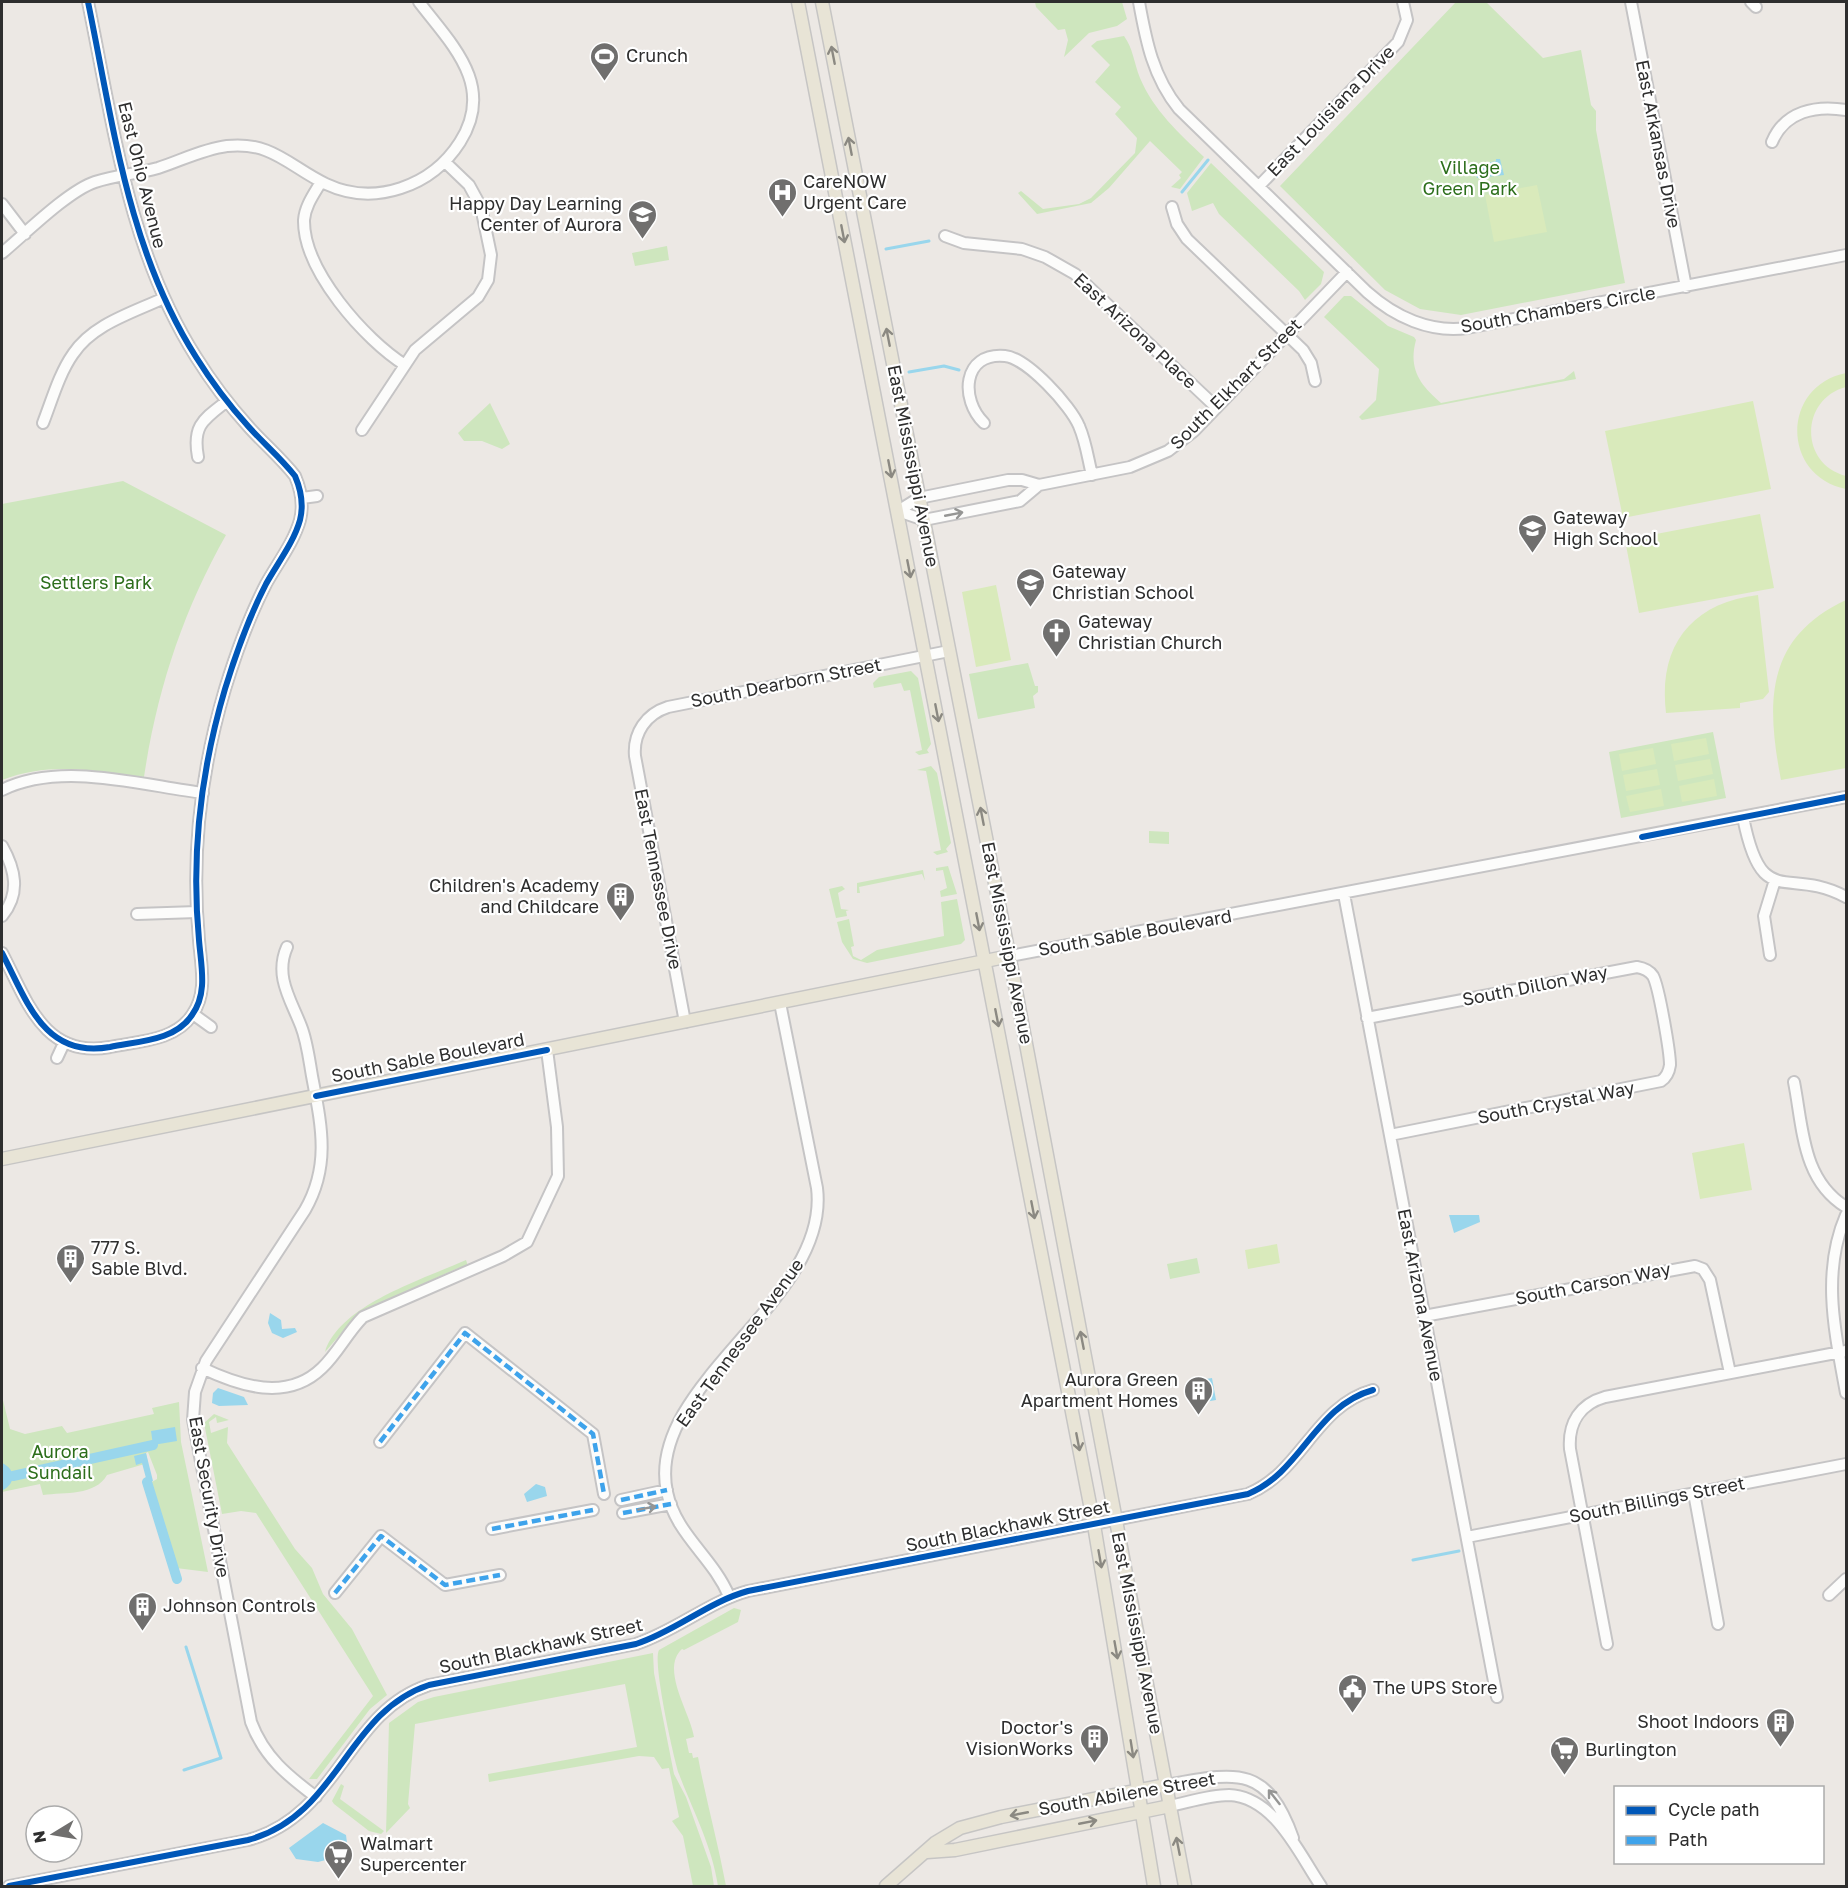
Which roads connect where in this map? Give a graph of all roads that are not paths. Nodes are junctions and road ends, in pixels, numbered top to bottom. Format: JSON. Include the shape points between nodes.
{"nodes":[{"id":1,"x":88,"y":2,"type":"edge"},
{"id":2,"x":419,"y":2,"type":"edge"},
{"id":3,"x":798,"y":2,"type":"edge"},
{"id":4,"x":822,"y":2,"type":"edge"},
{"id":5,"x":1138,"y":2,"type":"edge"},
{"id":6,"x":1403,"y":2,"type":"edge"},
{"id":7,"x":1631,"y":2,"type":"edge"},
{"id":8,"x":1846,"y":110,"type":"edge"},
{"id":9,"x":1772,"y":142,"type":"dead end"},
{"id":10,"x":445,"y":162,"type":"junction"},
{"id":11,"x":124,"y":175,"type":"junction"},
{"id":12,"x":321,"y":182,"type":"junction"},
{"id":13,"x":1259,"y":186,"type":"junction"},
{"id":14,"x":2,"y":204,"type":"edge"},
{"id":15,"x":1172,"y":207,"type":"dead end"},
{"id":16,"x":25,"y":234,"type":"junction"},
{"id":17,"x":945,"y":236,"type":"dead end"},
{"id":18,"x":2,"y":253,"type":"edge"},
{"id":19,"x":1846,"y":255,"type":"edge"},
{"id":20,"x":1347,"y":272,"type":"junction"},
{"id":21,"x":1686,"y":287,"type":"junction"},
{"id":22,"x":164,"y":298,"type":"junction"},
{"id":23,"x":1287,"y":334,"type":"junction"},
{"id":24,"x":405,"y":365,"type":"junction"},
{"id":25,"x":1315,"y":381,"type":"dead end"},
{"id":26,"x":227,"y":401,"type":"junction"},
{"id":27,"x":1216,"y":407,"type":"junction"},
{"id":28,"x":43,"y":423,"type":"dead end"},
{"id":29,"x":984,"y":423,"type":"dead end"},
{"id":30,"x":362,"y":430,"type":"dead end"},
{"id":31,"x":198,"y":457,"type":"dead end"},
{"id":32,"x":1092,"y":475,"type":"junction"},
{"id":33,"x":1039,"y":485,"type":"junction"},
{"id":34,"x":317,"y":496,"type":"dead end"},
{"id":35,"x":302,"y":498,"type":"junction"},
{"id":36,"x":920,"y":498,"type":"junction"},
{"id":37,"x":898,"y":512,"type":"junction"},
{"id":38,"x":924,"y":520,"type":"junction"},
{"id":39,"x":950,"y":651,"type":"junction"},
{"id":40,"x":926,"y":656,"type":"junction"},
{"id":41,"x":636,"y":737,"type":"joint"},
{"id":42,"x":2,"y":790,"type":"edge"},
{"id":43,"x":203,"y":793,"type":"junction"},
{"id":44,"x":1846,"y":797,"type":"edge"},
{"id":45,"x":1743,"y":818,"type":"junction"},
{"id":46,"x":2,"y":846,"type":"edge"},
{"id":47,"x":1775,"y":880,"type":"junction"},
{"id":48,"x":1344,"y":894,"type":"junction"},
{"id":49,"x":1846,"y":897,"type":"edge"},
{"id":50,"x":197,"y":912,"type":"junction"},
{"id":51,"x":137,"y":914,"type":"dead end"},
{"id":52,"x":2,"y":916,"type":"edge"},
{"id":53,"x":287,"y":947,"type":"dead end"},
{"id":54,"x":2,"y":953,"type":"edge"},
{"id":55,"x":1770,"y":955,"type":"dead end"},
{"id":56,"x":1010,"y":956,"type":"junction"},
{"id":57,"x":986,"y":961,"type":"junction"},
{"id":58,"x":780,"y":1003,"type":"junction"},
{"id":59,"x":193,"y":1014,"type":"junction"},
{"id":60,"x":1367,"y":1018,"type":"junction"},
{"id":61,"x":685,"y":1022,"type":"junction"},
{"id":62,"x":1663,"y":1022,"type":"joint"},
{"id":63,"x":211,"y":1027,"type":"dead end"},
{"id":64,"x":64,"y":1043,"type":"junction"},
{"id":65,"x":547,"y":1050,"type":"junction"},
{"id":66,"x":57,"y":1058,"type":"dead end"},
{"id":67,"x":1794,"y":1082,"type":"dead end"},
{"id":68,"x":316,"y":1096,"type":"junction"},
{"id":69,"x":1390,"y":1135,"type":"junction"},
{"id":70,"x":2,"y":1159,"type":"edge"},
{"id":71,"x":1846,"y":1207,"type":"edge"},
{"id":72,"x":1846,"y":1215,"type":"edge"},
{"id":73,"x":1424,"y":1316,"type":"junction"},
{"id":74,"x":1843,"y":1352,"type":"edge"},
{"id":75,"x":202,"y":1368,"type":"junction"},
{"id":76,"x":1730,"y":1373,"type":"junction"},
{"id":77,"x":1373,"y":1390,"type":"dead end"},
{"id":78,"x":1846,"y":1393,"type":"edge"},
{"id":79,"x":380,"y":1442,"type":"dead end"},
{"id":80,"x":1846,"y":1464,"type":"edge"},
{"id":81,"x":667,"y":1490,"type":"junction"},
{"id":82,"x":1694,"y":1493,"type":"junction"},
{"id":83,"x":604,"y":1494,"type":"dead end"},
{"id":84,"x":621,"y":1500,"type":"dead end"},
{"id":85,"x":671,"y":1504,"type":"junction"},
{"id":86,"x":593,"y":1510,"type":"dead end"},
{"id":87,"x":623,"y":1513,"type":"dead end"},
{"id":88,"x":1582,"y":1515,"type":"junction"},
{"id":89,"x":1116,"y":1521,"type":"junction"},
{"id":90,"x":1094,"y":1525,"type":"junction"},
{"id":91,"x":492,"y":1529,"type":"dead end"},
{"id":92,"x":1467,"y":1537,"type":"junction"},
{"id":93,"x":501,"y":1575,"type":"dead end"},
{"id":94,"x":1846,"y":1579,"type":"edge"},
{"id":95,"x":335,"y":1593,"type":"dead end"},
{"id":96,"x":1829,"y":1595,"type":"dead end"},
{"id":97,"x":729,"y":1596,"type":"junction"},
{"id":98,"x":1718,"y":1624,"type":"dead end"},
{"id":99,"x":1607,"y":1644,"type":"dead end"},
{"id":100,"x":1497,"y":1697,"type":"dead end"},
{"id":101,"x":1166,"y":1785,"type":"junction"},
{"id":102,"x":1139,"y":1790,"type":"junction"},
{"id":103,"x":316,"y":1797,"type":"junction"},
{"id":104,"x":1170,"y":1806,"type":"junction"},
{"id":105,"x":1142,"y":1811,"type":"junction"},
{"id":106,"x":1298,"y":1849,"type":"junction"},
{"id":107,"x":927,"y":1852,"type":"junction"},
{"id":108,"x":9,"y":1887,"type":"edge"},
{"id":109,"x":886,"y":1887,"type":"edge"},
{"id":110,"x":1154,"y":1887,"type":"edge"},
{"id":111,"x":1185,"y":1887,"type":"edge"},
{"id":112,"x":1321,"y":1887,"type":"edge"}],
"edges":[{"from":1,"to":11,"type":"street","name":"East Ohio Avenue"},
{"from":2,"to":10,"type":"street","via":[[465,63],[472,87],[469,124]]},
{"from":3,"to":37,"type":"main road","name":"East Mississippi Avenue","one_way":true},
{"from":36,"to":4,"type":"main road","name":"East Mississippi Avenue","one_way":true},
{"from":5,"to":13,"type":"street","name":"South Chambers Circle","via":[[1150,58],[1168,95]]},
{"from":6,"to":13,"type":"street","name":"East Louisiana Drive","via":[[1407,20],[1398,42]]},
{"from":7,"to":21,"type":"street","name":"East Arkansas Drive"},
{"from":8,"to":9,"type":"street","via":[[1824,107],[1804,111],[1780,127]]},
{"from":10,"to":12,"type":"street","via":[[420,181],[389,192],[361,194]]},
{"from":10,"to":24,"type":"street","via":[[469,185],[481,207],[491,268],[478,297],[415,350]]},
{"from":11,"to":12,"type":"street","via":[[155,169],[212,149],[241,146],[278,154]]},
{"from":11,"to":16,"type":"street","via":[[87,185]]},
{"from":11,"to":22,"type":"street","name":"East Ohio Avenue","via":[[142,247]]},
{"from":12,"to":24,"type":"street","via":[[304,219],[314,261],[330,291],[386,354]]},
{"from":13,"to":20,"type":"street","name":"South Chambers Circle"},
{"from":14,"to":16,"type":"street"},
{"from":15,"to":23,"type":"street","via":[[1184,235]]},
{"from":16,"to":18,"type":"street"},
{"from":17,"to":27,"type":"street","name":"East Arizona Place","via":[[964,243],[1022,249],[1075,274]]},
{"from":19,"to":21,"type":"street","name":"South Chambers Circle"},
{"from":20,"to":21,"type":"street","name":"South Chambers Circle","via":[[1395,313],[1420,323],[1457,329]]},
{"from":20,"to":23,"type":"street","name":"South Elkhart Street"},
{"from":22,"to":26,"type":"street","name":"East Ohio Avenue","via":[[195,356]]},
{"from":22,"to":28,"type":"street","via":[[102,327],[82,342],[66,365]]},
{"from":23,"to":25,"type":"street","via":[[1308,356]]},
{"from":23,"to":27,"type":"street","name":"South Elkhart Street"},
{"from":24,"to":30,"type":"street"},
{"from":26,"to":31,"type":"street","via":[[197,429]]},
{"from":26,"to":35,"type":"street","name":"East Ohio Avenue","via":[[295,476]]},
{"from":27,"to":32,"type":"street","name":"South Elkhart Street","via":[[1180,443],[1156,458]]},
{"from":29,"to":32,"type":"street","via":[[971,407],[970,375],[989,358],[1015,358],[1074,417],[1085,442]]},
{"from":32,"to":33,"type":"street","name":"South Elkhart Street"},
{"from":33,"to":36,"type":"street","name":"South Elkhart Street","via":[[1008,480]]},
{"from":38,"to":33,"type":"street","name":"South Elkhart Street","one_way":true,"via":[[1020,501]]},
{"from":34,"to":35,"type":"street"},
{"from":35,"to":43,"type":"street","via":[[297,527],[264,588],[237,654],[216,723]]},
{"from":36,"to":37,"type":"street"},
{"from":36,"to":38,"type":"main road","name":"East Mississippi Avenue"},
{"from":37,"to":38,"type":"street","name":"South Elkhart Street"},
{"from":37,"to":40,"type":"main road","name":"East Mississippi Avenue","one_way":true},
{"from":38,"to":39,"type":"main road","name":"East Mississippi Avenue"},
{"from":39,"to":40,"type":"street","name":"South Dearborn Street"},
{"from":56,"to":39,"type":"main road","name":"East Mississippi Avenue","one_way":true},
{"from":40,"to":41,"type":"street","name":"South Dearborn Street","via":[[668,707],[652,715]]},
{"from":40,"to":57,"type":"main road","name":"East Mississippi Avenue","one_way":true},
{"from":41,"to":61,"type":"street","name":"East Tennessee Drive","via":[[636,766]]},
{"from":42,"to":43,"type":"street","via":[[31,779],[59,775]]},
{"from":43,"to":50,"type":"street"},
{"from":44,"to":45,"type":"street","name":"South Sable Boulevard"},
{"from":45,"to":47,"type":"street","via":[[1754,860]]},
{"from":45,"to":48,"type":"street","name":"South Sable Boulevard"},
{"from":46,"to":52,"type":"street","via":[[11,863],[15,884]]},
{"from":47,"to":49,"type":"street","via":[[1819,887]]},
{"from":47,"to":55,"type":"street","via":[[1764,916]]},
{"from":48,"to":56,"type":"street","name":"South Sable Boulevard"},
{"from":48,"to":60,"type":"street","name":"East Arizona Avenue"},
{"from":50,"to":51,"type":"street"},
{"from":50,"to":59,"type":"street","via":[[203,984]]},
{"from":53,"to":68,"type":"street","name":"East Security Drive","via":[[284,985],[304,1033]]},
{"from":54,"to":64,"type":"street","via":[[35,1017]]},
{"from":56,"to":57,"type":"main road","name":"South Sable Boulevard"},
{"from":89,"to":56,"type":"main road","name":"East Mississippi Avenue","one_way":true},
{"from":57,"to":58,"type":"main road","name":"South Sable Boulevard"},
{"from":57,"to":90,"type":"main road","name":"East Mississippi Avenue","one_way":true},
{"from":58,"to":61,"type":"main road","name":"South Sable Boulevard"},
{"from":58,"to":81,"type":"street","name":"East Tennessee Avenue","via":[[817,1188],[818,1215],[800,1264],[678,1423],[669,1450]]},
{"from":59,"to":63,"type":"street"},
{"from":59,"to":64,"type":"street","via":[[180,1028],[158,1037],[98,1049]]},
{"from":60,"to":62,"type":"street","name":"South Dillon Way","via":[[1637,967],[1653,976]]},
{"from":60,"to":69,"type":"street","name":"East Arizona Avenue"},
{"from":61,"to":65,"type":"main road","name":"South Sable Boulevard"},
{"from":62,"to":69,"type":"street","name":"South Crystal Way","via":[[1670,1064],[1661,1081]]},
{"from":64,"to":66,"type":"street"},
{"from":65,"to":68,"type":"main road","name":"South Sable Boulevard"},
{"from":65,"to":75,"type":"street","via":[[557,1127],[558,1176],[527,1242],[493,1261],[363,1317],[322,1368],[288,1387],[250,1386]]},
{"from":67,"to":71,"type":"street","via":[[1815,1176],[1827,1193]]},
{"from":68,"to":70,"type":"main road","name":"South Sable Boulevard"},
{"from":68,"to":75,"type":"street","name":"East Security Drive","via":[[324,1150],[314,1194]]},
{"from":69,"to":73,"type":"street","name":"East Arizona Avenue"},
{"from":72,"to":74,"type":"street","via":[[1834,1255],[1832,1285]]},
{"from":73,"to":76,"type":"street","name":"South Carson Way","via":[[1701,1267],[1708,1275]]},
{"from":73,"to":92,"type":"street","name":"East Arizona Avenue"},
{"from":74,"to":76,"type":"street"},
{"from":74,"to":78,"type":"street"},
{"from":75,"to":103,"type":"street","name":"East Security Drive","via":[[194,1396],[194,1425],[251,1722],[276,1765]]},
{"from":76,"to":88,"type":"street","via":[[1605,1397],[1583,1409],[1572,1424],[1569,1440]]},
{"from":77,"to":89,"type":"street","name":"South Blackhawk Street","via":[[1337,1408],[1285,1471],[1255,1492]]},
{"from":79,"to":83,"type":"street","via":[[465,1333],[593,1434]]},
{"from":80,"to":82,"type":"street","name":"South Billings Street"},
{"from":81,"to":84,"type":"street"},
{"from":81,"to":85,"type":"street","name":"East Tennessee Avenue"},
{"from":82,"to":88,"type":"street","name":"South Billings Street"},
{"from":82,"to":98,"type":"street"},
{"from":87,"to":85,"type":"street","one_way":true},
{"from":85,"to":97,"type":"street","name":"East Tennessee Avenue","via":[[682,1528],[714,1567]]},
{"from":86,"to":91,"type":"street"},
{"from":88,"to":92,"type":"street","name":"South Billings Street"},
{"from":88,"to":99,"type":"street"},
{"from":89,"to":90,"type":"street","name":"South Blackhawk Street"},
{"from":89,"to":101,"type":"main road","name":"East Mississippi Avenue"},
{"from":90,"to":97,"type":"street","name":"South Blackhawk Street"},
{"from":90,"to":102,"type":"main road","name":"East Mississippi Avenue","one_way":true},
{"from":92,"to":100,"type":"street","name":"East Arizona Avenue"},
{"from":93,"to":95,"type":"street","via":[[445,1585],[381,1536]]},
{"from":94,"to":96,"type":"street"},
{"from":97,"to":103,"type":"street","name":"South Blackhawk Street","via":[[660,1635],[636,1644],[414,1690],[376,1719]]},
{"from":101,"to":102,"type":"main road","name":"South Abilene Street"},
{"from":101,"to":104,"type":"main road","name":"East Mississippi Avenue"},
{"from":106,"to":101,"type":"street","name":"South Abilene Street","one_way":true,"via":[[1279,1803],[1262,1786],[1246,1779],[1223,1777]]},
{"from":102,"to":105,"type":"main road","name":"East Mississippi Avenue"},
{"from":102,"to":107,"type":"main road","name":"South Abilene Street","one_way":true,"via":[[976,1823],[945,1836]]},
{"from":103,"to":108,"type":"street","name":"South Blackhawk Street","via":[[297,1818],[259,1837]]},
{"from":104,"to":105,"type":"main road","name":"South Abilene Street"},
{"from":104,"to":106,"type":"street","name":"South Abilene Street","via":[[1224,1796],[1244,1798],[1267,1813]]},
{"from":111,"to":104,"type":"main road","name":"East Mississippi Avenue","one_way":true},
{"from":107,"to":105,"type":"main road","name":"South Abilene Street","one_way":true,"via":[[955,1850]]},
{"from":105,"to":110,"type":"main road","name":"East Mississippi Avenue"},
{"from":106,"to":112,"type":"street","name":"South Abilene Street"},
{"from":107,"to":109,"type":"main road","name":"South Abilene Street"}]}
